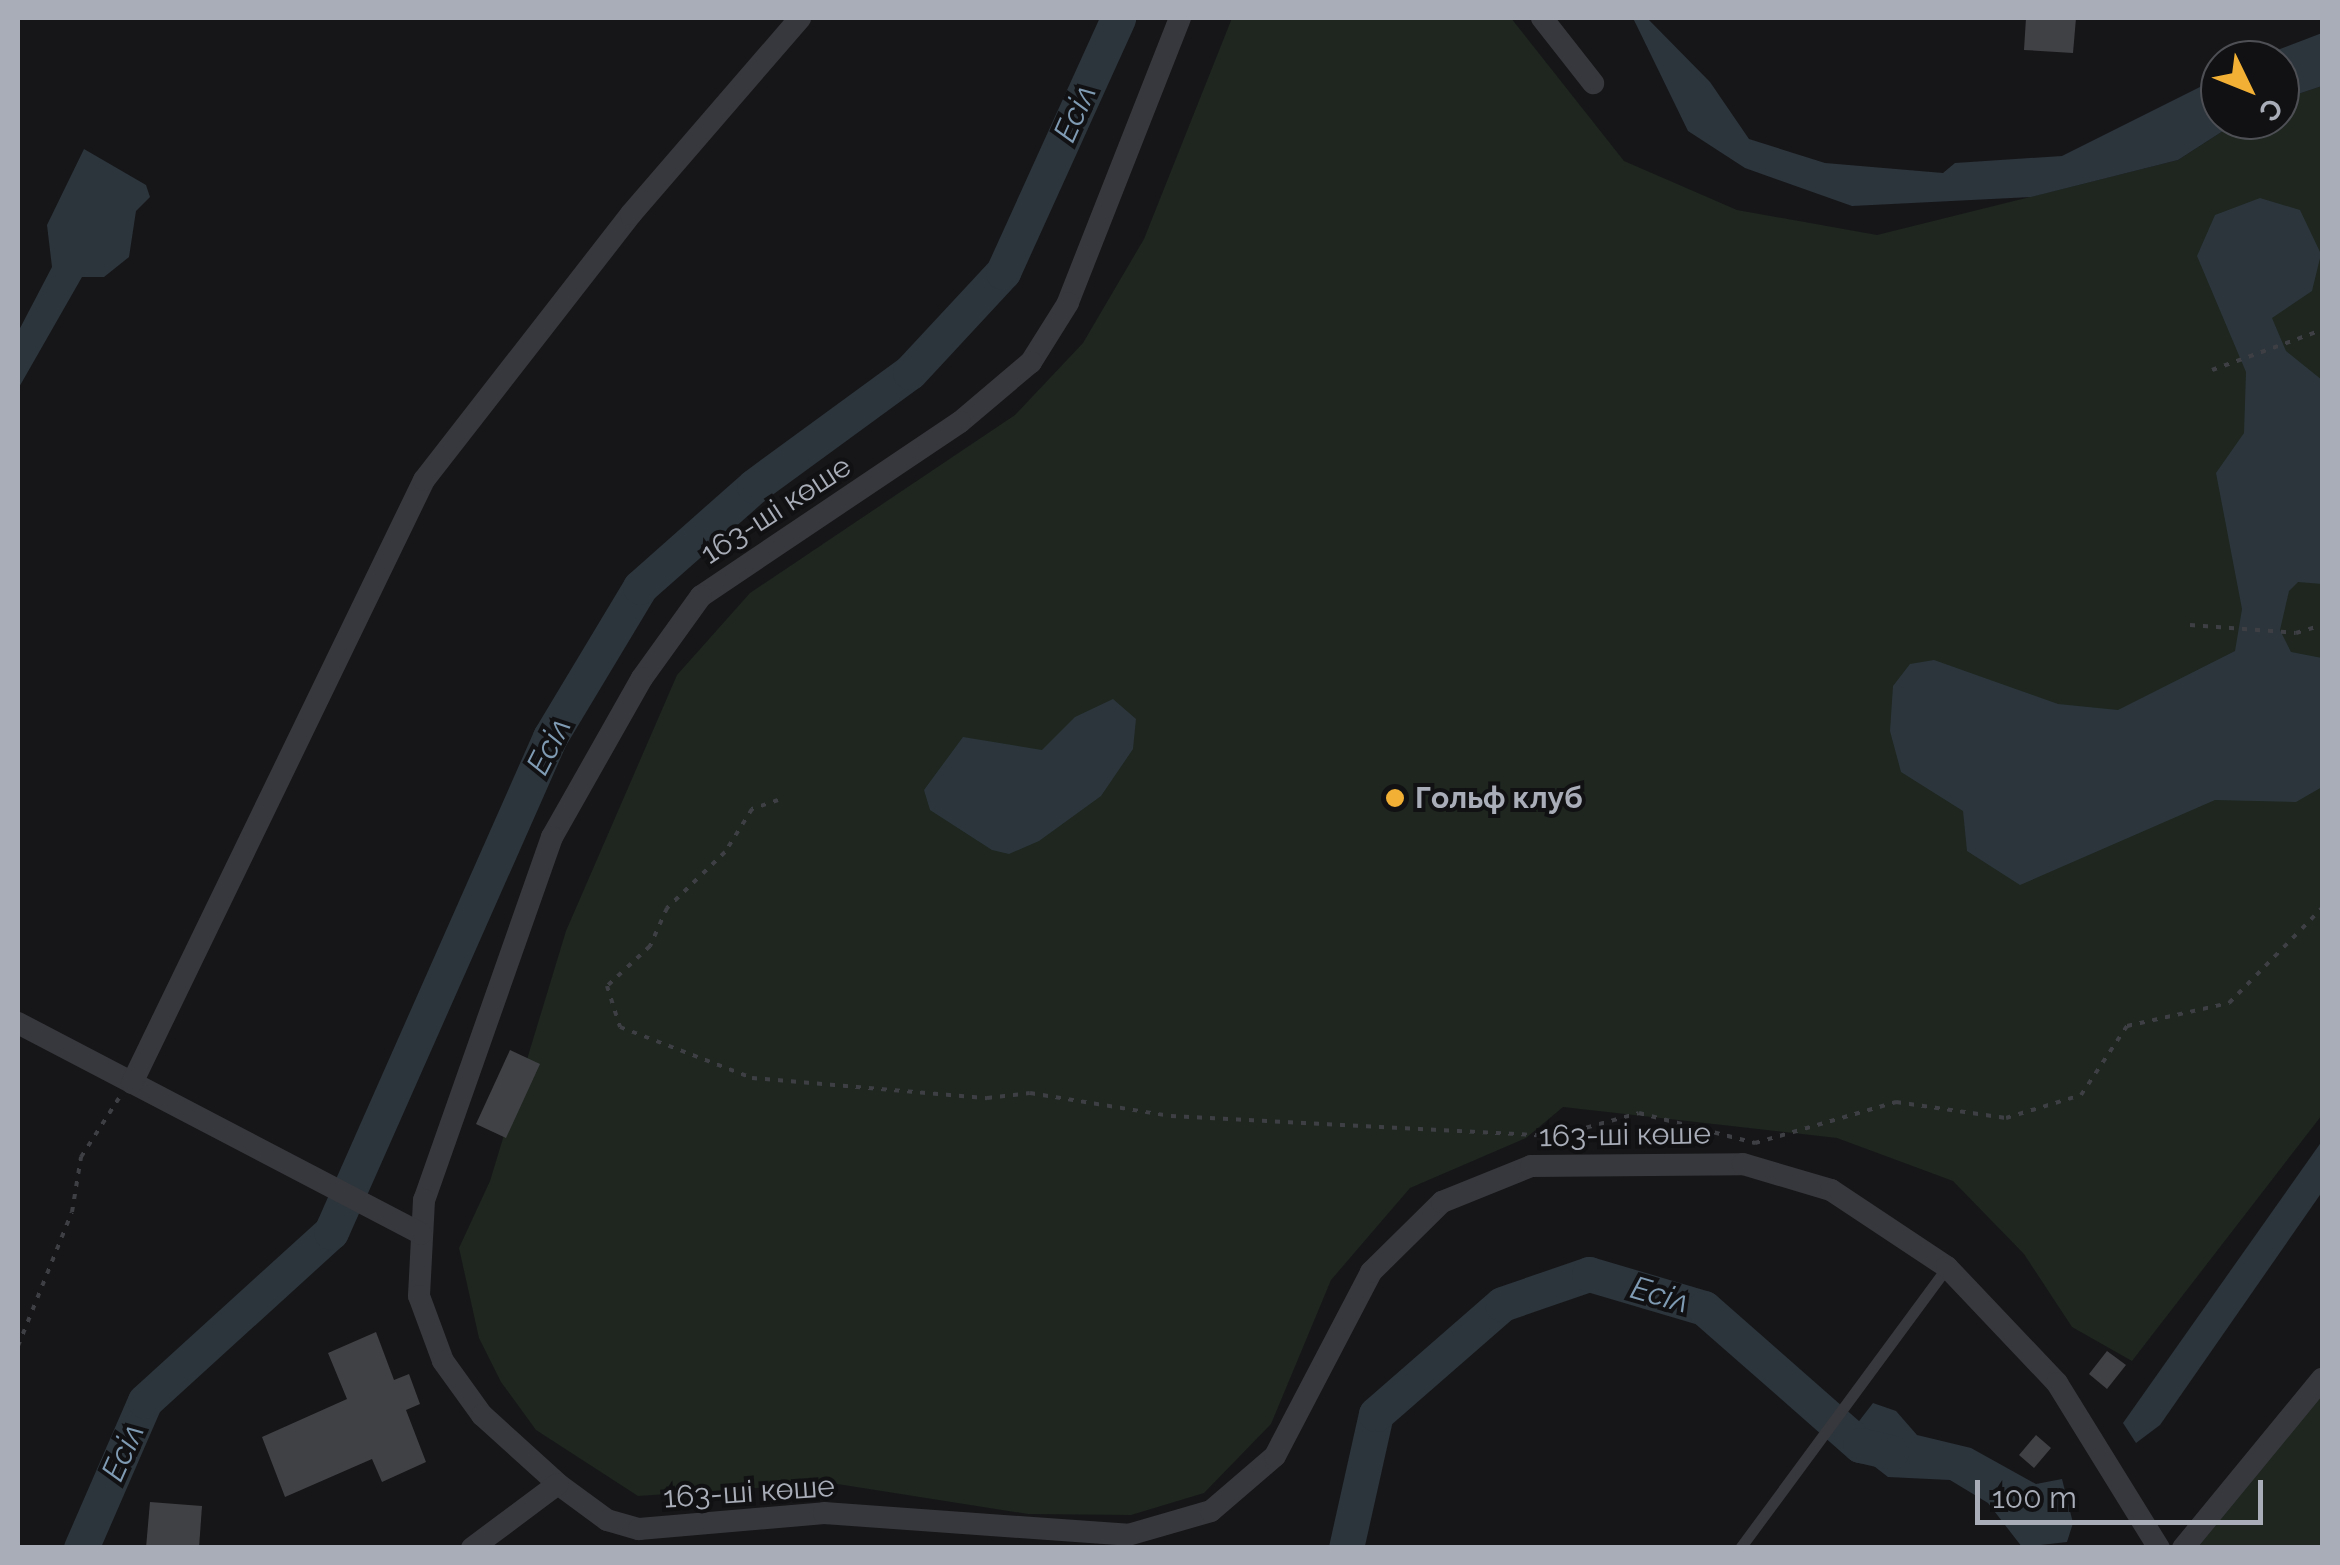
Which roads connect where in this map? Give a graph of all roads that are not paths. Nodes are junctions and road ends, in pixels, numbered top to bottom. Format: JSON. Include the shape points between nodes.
{"nodes":[{"id":1,"x":800,"y":18,"type":"edge"},
{"id":2,"x":1180,"y":18,"type":"edge"},
{"id":3,"x":1542,"y":18,"type":"edge"},
{"id":4,"x":1593,"y":84,"type":"dead end"},
{"id":5,"x":18,"y":1024,"type":"edge"},
{"id":6,"x":132,"y":1083,"type":"junction"},
{"id":7,"x":421,"y":1234,"type":"junction"},
{"id":8,"x":1948,"y":1267,"type":"junction"},
{"id":9,"x":2322,"y":1380,"type":"edge"},
{"id":10,"x":558,"y":1484,"type":"junction"},
{"id":11,"x":644,"y":1538,"type":"edge"},
{"id":12,"x":1742,"y":1542,"type":"edge"},
{"id":13,"x":472,"y":1548,"type":"edge"},
{"id":14,"x":2159,"y":1548,"type":"edge"},
{"id":15,"x":2182,"y":1548,"type":"edge"}],
"edges":[{"from":1,"to":6,"type":"street","via":[[630,214],[424,480]]},
{"from":2,"to":7,"type":"street","name":"163-ші көше","via":[[1068,303],[1031,362],[876,481],[738,563],[701,596],[642,678],[552,837],[445,1132]]},
{"from":3,"to":4,"type":"street"},
{"from":5,"to":6,"type":"street"},
{"from":6,"to":7,"type":"street"},
{"from":7,"to":10,"type":"street","name":"163-ші көше","via":[[418,1296],[443,1361],[482,1415]]},
{"from":8,"to":11,"type":"street","name":"163-ші көше","via":[[1831,1190],[1743,1164],[1530,1166],[1442,1202],[1402,1237],[1371,1272],[1275,1456],[1211,1512],[1128,1535],[824,1513]]},
{"from":8,"to":12,"type":"lane"},
{"from":8,"to":14,"type":"street","name":"163-ші көше","via":[[2057,1384]]},
{"from":9,"to":15,"type":"street"},
{"from":10,"to":11,"type":"street","name":"163-ші көше"},
{"from":10,"to":13,"type":"street"}]}
